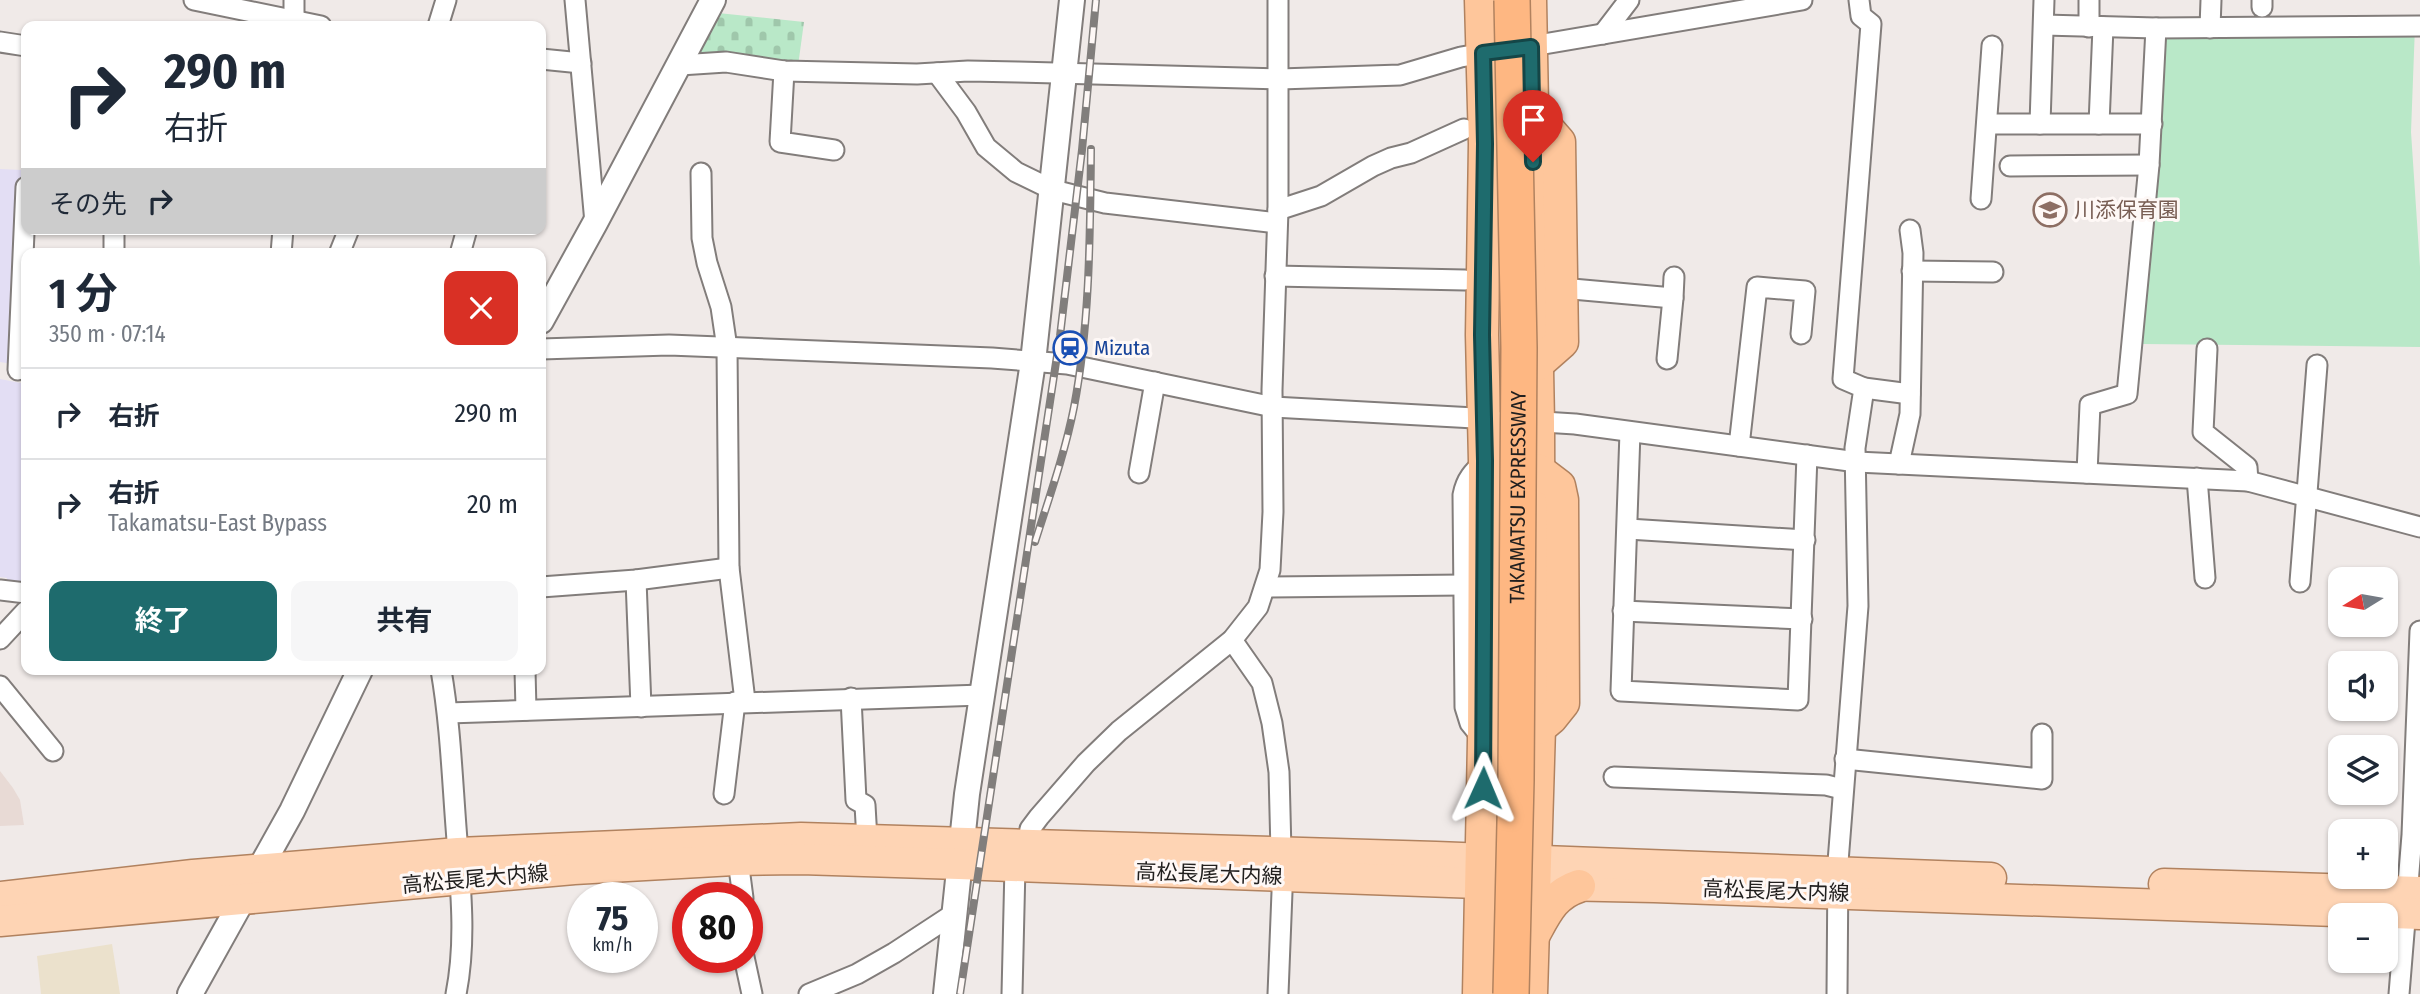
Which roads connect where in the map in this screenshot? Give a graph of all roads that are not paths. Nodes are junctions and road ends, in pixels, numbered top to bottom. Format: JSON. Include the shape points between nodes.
{"nodes":[{"id":1,"x":294,"y":0,"type":"edge"},
{"id":2,"x":446,"y":0,"type":"edge"},
{"id":3,"x":575,"y":0,"type":"edge"},
{"id":4,"x":713,"y":0,"type":"edge"},
{"id":5,"x":1072,"y":0,"type":"edge"},
{"id":6,"x":1278,"y":0,"type":"edge"},
{"id":7,"x":1481,"y":0,"type":"edge"},
{"id":8,"x":1495,"y":0,"type":"edge"},
{"id":9,"x":1513,"y":0,"type":"edge"},
{"id":10,"x":1530,"y":0,"type":"edge"},
{"id":11,"x":1629,"y":0,"type":"edge"},
{"id":12,"x":1802,"y":0,"type":"edge"},
{"id":13,"x":1859,"y":0,"type":"edge"},
{"id":14,"x":2044,"y":0,"type":"edge"},
{"id":15,"x":2089,"y":0,"type":"edge"},
{"id":16,"x":2211,"y":0,"type":"edge"},
{"id":17,"x":203,"y":1,"type":"edge"},
{"id":18,"x":290,"y":21,"type":"edge"},
{"id":19,"x":294,"y":21,"type":"edge"},
{"id":20,"x":440,"y":21,"type":"edge"},
{"id":21,"x":2044,"y":25,"type":"junction"},
{"id":22,"x":2420,"y":26,"type":"edge"},
{"id":23,"x":2096,"y":27,"type":"junction"},
{"id":24,"x":2210,"y":27,"type":"junction"},
{"id":25,"x":2156,"y":28,"type":"junction"},
{"id":26,"x":1603,"y":34,"type":"junction"},
{"id":27,"x":0,"y":42,"type":"edge"},
{"id":28,"x":21,"y":45,"type":"edge"},
{"id":29,"x":1992,"y":46,"type":"dead end"},
{"id":30,"x":1531,"y":47,"type":"junction"},
{"id":31,"x":1483,"y":53,"type":"junction"},
{"id":32,"x":546,"y":60,"type":"edge"},
{"id":33,"x":581,"y":64,"type":"junction"},
{"id":34,"x":680,"y":65,"type":"junction"},
{"id":35,"x":785,"y":71,"type":"junction"},
{"id":36,"x":937,"y":73,"type":"junction"},
{"id":37,"x":1066,"y":73,"type":"junction"},
{"id":38,"x":1280,"y":79,"type":"junction"},
{"id":39,"x":1532,"y":111,"type":"junction"},
{"id":40,"x":1987,"y":124,"type":"junction"},
{"id":41,"x":2039,"y":124,"type":"junction"},
{"id":42,"x":2099,"y":124,"type":"junction"},
{"id":43,"x":2151,"y":124,"type":"junction"},
{"id":44,"x":1474,"y":136,"type":"junction"},
{"id":45,"x":834,"y":150,"type":"dead end"},
{"id":46,"x":2149,"y":165,"type":"junction"},
{"id":47,"x":2010,"y":166,"type":"dead end"},
{"id":48,"x":701,"y":173,"type":"dead end"},
{"id":49,"x":1053,"y":190,"type":"junction"},
{"id":50,"x":1981,"y":199,"type":"dead end"},
{"id":51,"x":1278,"y":217,"type":"junction"},
{"id":52,"x":596,"y":223,"type":"junction"},
{"id":53,"x":1910,"y":230,"type":"dead end"},
{"id":54,"x":21,"y":270,"type":"edge"},
{"id":55,"x":1912,"y":271,"type":"junction"},
{"id":56,"x":1993,"y":272,"type":"dead end"},
{"id":57,"x":1275,"y":276,"type":"junction"},
{"id":58,"x":1674,"y":277,"type":"dead end"},
{"id":59,"x":1465,"y":280,"type":"junction"},
{"id":60,"x":1561,"y":288,"type":"junction"},
{"id":61,"x":1672,"y":298,"type":"junction"},
{"id":62,"x":546,"y":312,"type":"edge"},
{"id":63,"x":1801,"y":334,"type":"dead end"},
{"id":64,"x":727,"y":348,"type":"junction"},
{"id":65,"x":546,"y":349,"type":"edge"},
{"id":66,"x":2207,"y":349,"type":"dead end"},
{"id":67,"x":1667,"y":359,"type":"dead end"},
{"id":68,"x":1033,"y":362,"type":"junction"},
{"id":69,"x":1536,"y":364,"type":"junction"},
{"id":70,"x":2317,"y":365,"type":"dead end"},
{"id":71,"x":15,"y":369,"type":"edge"},
{"id":72,"x":1483,"y":371,"type":"junction"},
{"id":73,"x":1155,"y":382,"type":"junction"},
{"id":74,"x":1864,"y":388,"type":"junction"},
{"id":75,"x":1910,"y":394,"type":"junction"},
{"id":76,"x":1273,"y":407,"type":"junction"},
{"id":77,"x":1484,"y":418,"type":"junction"},
{"id":78,"x":1538,"y":422,"type":"junction"},
{"id":79,"x":1630,"y":432,"type":"junction"},
{"id":80,"x":1739,"y":446,"type":"junction"},
{"id":81,"x":1807,"y":455,"type":"junction"},
{"id":82,"x":1485,"y":461,"type":"junction"},
{"id":83,"x":1857,"y":462,"type":"junction"},
{"id":84,"x":1899,"y":464,"type":"junction"},
{"id":85,"x":1139,"y":473,"type":"dead end"},
{"id":86,"x":2087,"y":473,"type":"junction"},
{"id":87,"x":2248,"y":474,"type":"junction"},
{"id":88,"x":2197,"y":478,"type":"junction"},
{"id":89,"x":2308,"y":497,"type":"junction"},
{"id":90,"x":2420,"y":527,"type":"edge"},
{"id":91,"x":1628,"y":529,"type":"junction"},
{"id":92,"x":1805,"y":540,"type":"junction"},
{"id":93,"x":729,"y":568,"type":"junction"},
{"id":94,"x":2205,"y":578,"type":"dead end"},
{"id":95,"x":636,"y":580,"type":"junction"},
{"id":96,"x":2300,"y":582,"type":"dead end"},
{"id":97,"x":1464,"y":585,"type":"junction"},
{"id":98,"x":546,"y":587,"type":"edge"},
{"id":99,"x":1265,"y":587,"type":"junction"},
{"id":100,"x":0,"y":590,"type":"edge"},
{"id":101,"x":21,"y":592,"type":"edge"},
{"id":102,"x":1623,"y":611,"type":"junction"},
{"id":103,"x":21,"y":616,"type":"edge"},
{"id":104,"x":1802,"y":619,"type":"junction"},
{"id":105,"x":2420,"y":631,"type":"edge"},
{"id":106,"x":0,"y":639,"type":"edge"},
{"id":107,"x":1231,"y":640,"type":"junction"},
{"id":108,"x":358,"y":675,"type":"edge"},
{"id":109,"x":442,"y":675,"type":"edge"},
{"id":110,"x":525,"y":675,"type":"edge"},
{"id":111,"x":0,"y":687,"type":"edge"},
{"id":112,"x":982,"y":695,"type":"junction"},
{"id":113,"x":851,"y":698,"type":"junction"},
{"id":114,"x":740,"y":701,"type":"junction"},
{"id":115,"x":641,"y":707,"type":"junction"},
{"id":116,"x":526,"y":710,"type":"junction"},
{"id":117,"x":448,"y":713,"type":"junction"},
{"id":118,"x":2042,"y":734,"type":"dead end"},
{"id":119,"x":1484,"y":740,"type":"junction"},
{"id":120,"x":53,"y":751,"type":"dead end"},
{"id":121,"x":1845,"y":759,"type":"junction"},
{"id":122,"x":1614,"y":777,"type":"dead end"},
{"id":123,"x":1842,"y":789,"type":"junction"},
{"id":124,"x":724,"y":794,"type":"dead end"},
{"id":125,"x":867,"y":839,"type":"junction"},
{"id":126,"x":960,"y":853,"type":"junction"},
{"id":127,"x":1021,"y":855,"type":"junction"},
{"id":128,"x":738,"y":860,"type":"junction"},
{"id":129,"x":1280,"y":865,"type":"junction"},
{"id":130,"x":459,"y":867,"type":"junction"},
{"id":131,"x":261,"y":870,"type":"junction"},
{"id":132,"x":1482,"y":872,"type":"junction"},
{"id":133,"x":1534,"y":873,"type":"junction"},
{"id":134,"x":741,"y":882,"type":"edge"},
{"id":135,"x":1838,"y":883,"type":"junction"},
{"id":136,"x":1579,"y":886,"type":"junction"},
{"id":137,"x":0,"y":897,"type":"edge"},
{"id":138,"x":242,"y":900,"type":"junction"},
{"id":139,"x":2413,"y":903,"type":"edge"},
{"id":140,"x":955,"y":912,"type":"junction"},
{"id":141,"x":0,"y":921,"type":"edge"},
{"id":142,"x":1533,"y":937,"type":"junction"},
{"id":143,"x":747,"y":973,"type":"edge"},
{"id":144,"x":190,"y":994,"type":"edge"},
{"id":145,"x":456,"y":994,"type":"edge"},
{"id":146,"x":752,"y":994,"type":"edge"},
{"id":147,"x":809,"y":994,"type":"edge"},
{"id":148,"x":946,"y":994,"type":"edge"},
{"id":149,"x":1012,"y":994,"type":"edge"},
{"id":150,"x":1278,"y":994,"type":"edge"},
{"id":151,"x":1479,"y":994,"type":"edge"},
{"id":152,"x":1495,"y":994,"type":"edge"},
{"id":153,"x":1511,"y":994,"type":"edge"},
{"id":154,"x":1531,"y":994,"type":"edge"},
{"id":155,"x":1837,"y":994,"type":"edge"},
{"id":156,"x":2399,"y":994,"type":"edge"}],
"edges":[{"from":1,"to":19,"type":"street"},
{"from":2,"to":20,"type":"street"},
{"from":3,"to":33,"type":"street"},
{"from":4,"to":34,"type":"street"},
{"from":5,"to":37,"type":"street"},
{"from":6,"to":38,"type":"street"},
{"from":7,"to":31,"type":"highway"},
{"from":8,"to":152,"type":"highway","name":"TAKAMATSU EXPRESSWAY","via":[[1499,782]]},
{"from":9,"to":153,"type":"highway","name":"TAKAMATSU EXPRESSWAY","bridge":true,"via":[[1519,348]]},
{"from":10,"to":30,"type":"highway"},
{"from":11,"to":26,"type":"street"},
{"from":12,"to":26,"type":"street"},
{"from":13,"to":74,"type":"street","via":[[1861,16],[1871,24],[1843,379]]},
{"from":14,"to":21,"type":"street"},
{"from":15,"to":23,"type":"street"},
{"from":16,"to":24,"type":"street"},
{"from":17,"to":18,"type":"street"},
{"from":21,"to":23,"type":"street"},
{"from":21,"to":41,"type":"street"},
{"from":22,"to":24,"type":"street"},
{"from":23,"to":25,"type":"street"},
{"from":23,"to":42,"type":"street"},
{"from":24,"to":25,"type":"street"},
{"from":25,"to":43,"type":"street"},
{"from":26,"to":30,"type":"street"},
{"from":27,"to":28,"type":"street"},
{"from":29,"to":40,"type":"street"},
{"from":30,"to":31,"type":"street"},
{"from":30,"to":39,"type":"highway"},
{"from":31,"to":38,"type":"street","via":[[1400,75]]},
{"from":31,"to":44,"type":"highway"},
{"from":32,"to":33,"type":"street"},
{"from":33,"to":52,"type":"street"},
{"from":34,"to":35,"type":"street","via":[[726,62]]},
{"from":34,"to":52,"type":"street"},
{"from":35,"to":36,"type":"street"},
{"from":35,"to":45,"type":"street","via":[[780,142]]},
{"from":36,"to":37,"type":"street"},
{"from":36,"to":49,"type":"street","via":[[986,147],[1016,172]]},
{"from":37,"to":38,"type":"street"},
{"from":37,"to":49,"type":"street"},
{"from":38,"to":51,"type":"street"},
{"from":39,"to":60,"type":"highway","via":[[1559,142]]},
{"from":39,"to":69,"type":"highway"},
{"from":40,"to":41,"type":"street"},
{"from":40,"to":50,"type":"street"},
{"from":41,"to":42,"type":"street"},
{"from":42,"to":43,"type":"street"},
{"from":43,"to":46,"type":"street"},
{"from":44,"to":51,"type":"street","via":[[1391,158]]},
{"from":44,"to":59,"type":"highway","via":[[1462,175]]},
{"from":44,"to":72,"type":"highway"},
{"from":46,"to":47,"type":"street"},
{"from":46,"to":86,"type":"street","via":[[2127,394],[2090,405]]},
{"from":48,"to":64,"type":"street","via":[[702,238]]},
{"from":49,"to":51,"type":"street","via":[[1105,203]]},
{"from":49,"to":68,"type":"street"},
{"from":51,"to":57,"type":"street"},
{"from":52,"to":62,"type":"street"},
{"from":53,"to":55,"type":"street"},
{"from":54,"to":71,"type":"street"},
{"from":55,"to":56,"type":"street"},
{"from":55,"to":75,"type":"street"},
{"from":57,"to":59,"type":"street"},
{"from":57,"to":76,"type":"street"},
{"from":58,"to":61,"type":"street"},
{"from":59,"to":72,"type":"highway","via":[[1466,338]]},
{"from":60,"to":61,"type":"street"},
{"from":60,"to":69,"type":"highway","via":[[1562,342]]},
{"from":61,"to":67,"type":"street"},
{"from":63,"to":80,"type":"street","via":[[1805,291],[1757,287]]},
{"from":64,"to":65,"type":"street"},
{"from":64,"to":68,"type":"street"},
{"from":64,"to":93,"type":"street"},
{"from":66,"to":87,"type":"street","via":[[2203,432]]},
{"from":68,"to":73,"type":"street","via":[[1067,364]]},
{"from":68,"to":112,"type":"street"},
{"from":69,"to":78,"type":"highway"},
{"from":70,"to":89,"type":"street"},
{"from":72,"to":77,"type":"highway"},
{"from":73,"to":76,"type":"street"},
{"from":73,"to":85,"type":"street"},
{"from":74,"to":75,"type":"street"},
{"from":74,"to":83,"type":"street"},
{"from":75,"to":84,"type":"street"},
{"from":76,"to":77,"type":"street"},
{"from":76,"to":99,"type":"street","via":[[1271,558]]},
{"from":77,"to":78,"type":"street"},
{"from":77,"to":82,"type":"highway"},
{"from":78,"to":79,"type":"street"},
{"from":78,"to":133,"type":"highway","via":[[1539,728]]},
{"from":79,"to":80,"type":"street"},
{"from":79,"to":91,"type":"street"},
{"from":80,"to":81,"type":"street"},
{"from":81,"to":83,"type":"street"},
{"from":81,"to":92,"type":"street"},
{"from":82,"to":97,"type":"street","via":[[1465,483]]},
{"from":82,"to":119,"type":"highway"},
{"from":83,"to":84,"type":"street"},
{"from":83,"to":121,"type":"street","via":[[1858,606]]},
{"from":84,"to":86,"type":"street"},
{"from":86,"to":88,"type":"street"},
{"from":87,"to":88,"type":"street"},
{"from":87,"to":89,"type":"street"},
{"from":88,"to":94,"type":"street"},
{"from":89,"to":90,"type":"street"},
{"from":89,"to":96,"type":"street"},
{"from":91,"to":92,"type":"street"},
{"from":91,"to":102,"type":"street"},
{"from":92,"to":104,"type":"street"},
{"from":93,"to":95,"type":"street"},
{"from":93,"to":114,"type":"street"},
{"from":95,"to":98,"type":"street"},
{"from":95,"to":115,"type":"street"},
{"from":97,"to":99,"type":"street"},
{"from":97,"to":119,"type":"street","via":[[1465,707],[1470,723]]},
{"from":99,"to":107,"type":"street","via":[[1258,607]]},
{"from":100,"to":101,"type":"street"},
{"from":102,"to":104,"type":"street"},
{"from":102,"to":104,"type":"street","via":[[1621,691],[1697,696],[1798,700]]},
{"from":103,"to":106,"type":"street"},
{"from":105,"to":139,"type":"street"},
{"from":107,"to":127,"type":"street","via":[[1086,763],[1030,829]]},
{"from":107,"to":129,"type":"street","via":[[1262,683],[1272,723],[1279,772]]},
{"from":108,"to":131,"type":"street"},
{"from":109,"to":117,"type":"street"},
{"from":110,"to":116,"type":"street"},
{"from":111,"to":120,"type":"street"},
{"from":112,"to":113,"type":"street"},
{"from":112,"to":126,"type":"street"},
{"from":113,"to":114,"type":"street"},
{"from":113,"to":125,"type":"street","via":[[856,800],[865,805]]},
{"from":114,"to":115,"type":"street"},
{"from":114,"to":124,"type":"street"},
{"from":115,"to":116,"type":"street"},
{"from":116,"to":117,"type":"street"},
{"from":117,"to":130,"type":"street"},
{"from":118,"to":121,"type":"street","via":[[2042,779]]},
{"from":119,"to":132,"type":"highway"},
{"from":121,"to":123,"type":"street"},
{"from":122,"to":123,"type":"street"},
{"from":123,"to":135,"type":"street"},
{"from":125,"to":126,"type":"main road","name":"高松長尾大内線"},
{"from":125,"to":130,"type":"main road","name":"高松長尾大内線","via":[[729,839]]},
{"from":126,"to":127,"type":"main road","name":"高松長尾大内線"},
{"from":126,"to":128,"type":"main road","name":"高松長尾大内線"},
{"from":126,"to":140,"type":"street"},
{"from":127,"to":129,"type":"main road","name":"高松長尾大内線"},
{"from":127,"to":149,"type":"street"},
{"from":128,"to":130,"type":"main road","name":"高松長尾大内線","via":[[575,869]]},
{"from":128,"to":134,"type":"street"},
{"from":129,"to":132,"type":"main road","name":"高松長尾大内線"},
{"from":129,"to":150,"type":"street"},
{"from":130,"to":131,"type":"main road","name":"高松長尾大内線"},
{"from":130,"to":138,"type":"main road","name":"高松長尾大内線"},
{"from":130,"to":145,"type":"street","via":[[461,967]]},
{"from":131,"to":137,"type":"main road","name":"高松長尾大内線"},
{"from":131,"to":138,"type":"street"},
{"from":132,"to":133,"type":"main road","name":"高松長尾大内線"},
{"from":132,"to":151,"type":"highway"},
{"from":133,"to":135,"type":"main road","name":"高松長尾大内線"},
{"from":133,"to":136,"type":"main road","name":"高松長尾大内線"},
{"from":133,"to":142,"type":"highway"},
{"from":135,"to":136,"type":"main road","name":"高松長尾大内線"},
{"from":135,"to":139,"type":"main road","name":"高松長尾大内線"},
{"from":135,"to":155,"type":"street"},
{"from":136,"to":142,"type":"highway","via":[[1566,891],[1546,910]]},
{"from":138,"to":141,"type":"main road","name":"高松長尾大内線"},
{"from":138,"to":144,"type":"street"},
{"from":139,"to":156,"type":"street"},
{"from":140,"to":147,"type":"street","via":[[857,974]]},
{"from":140,"to":148,"type":"street"},
{"from":142,"to":154,"type":"highway"},
{"from":143,"to":146,"type":"street"}]}
